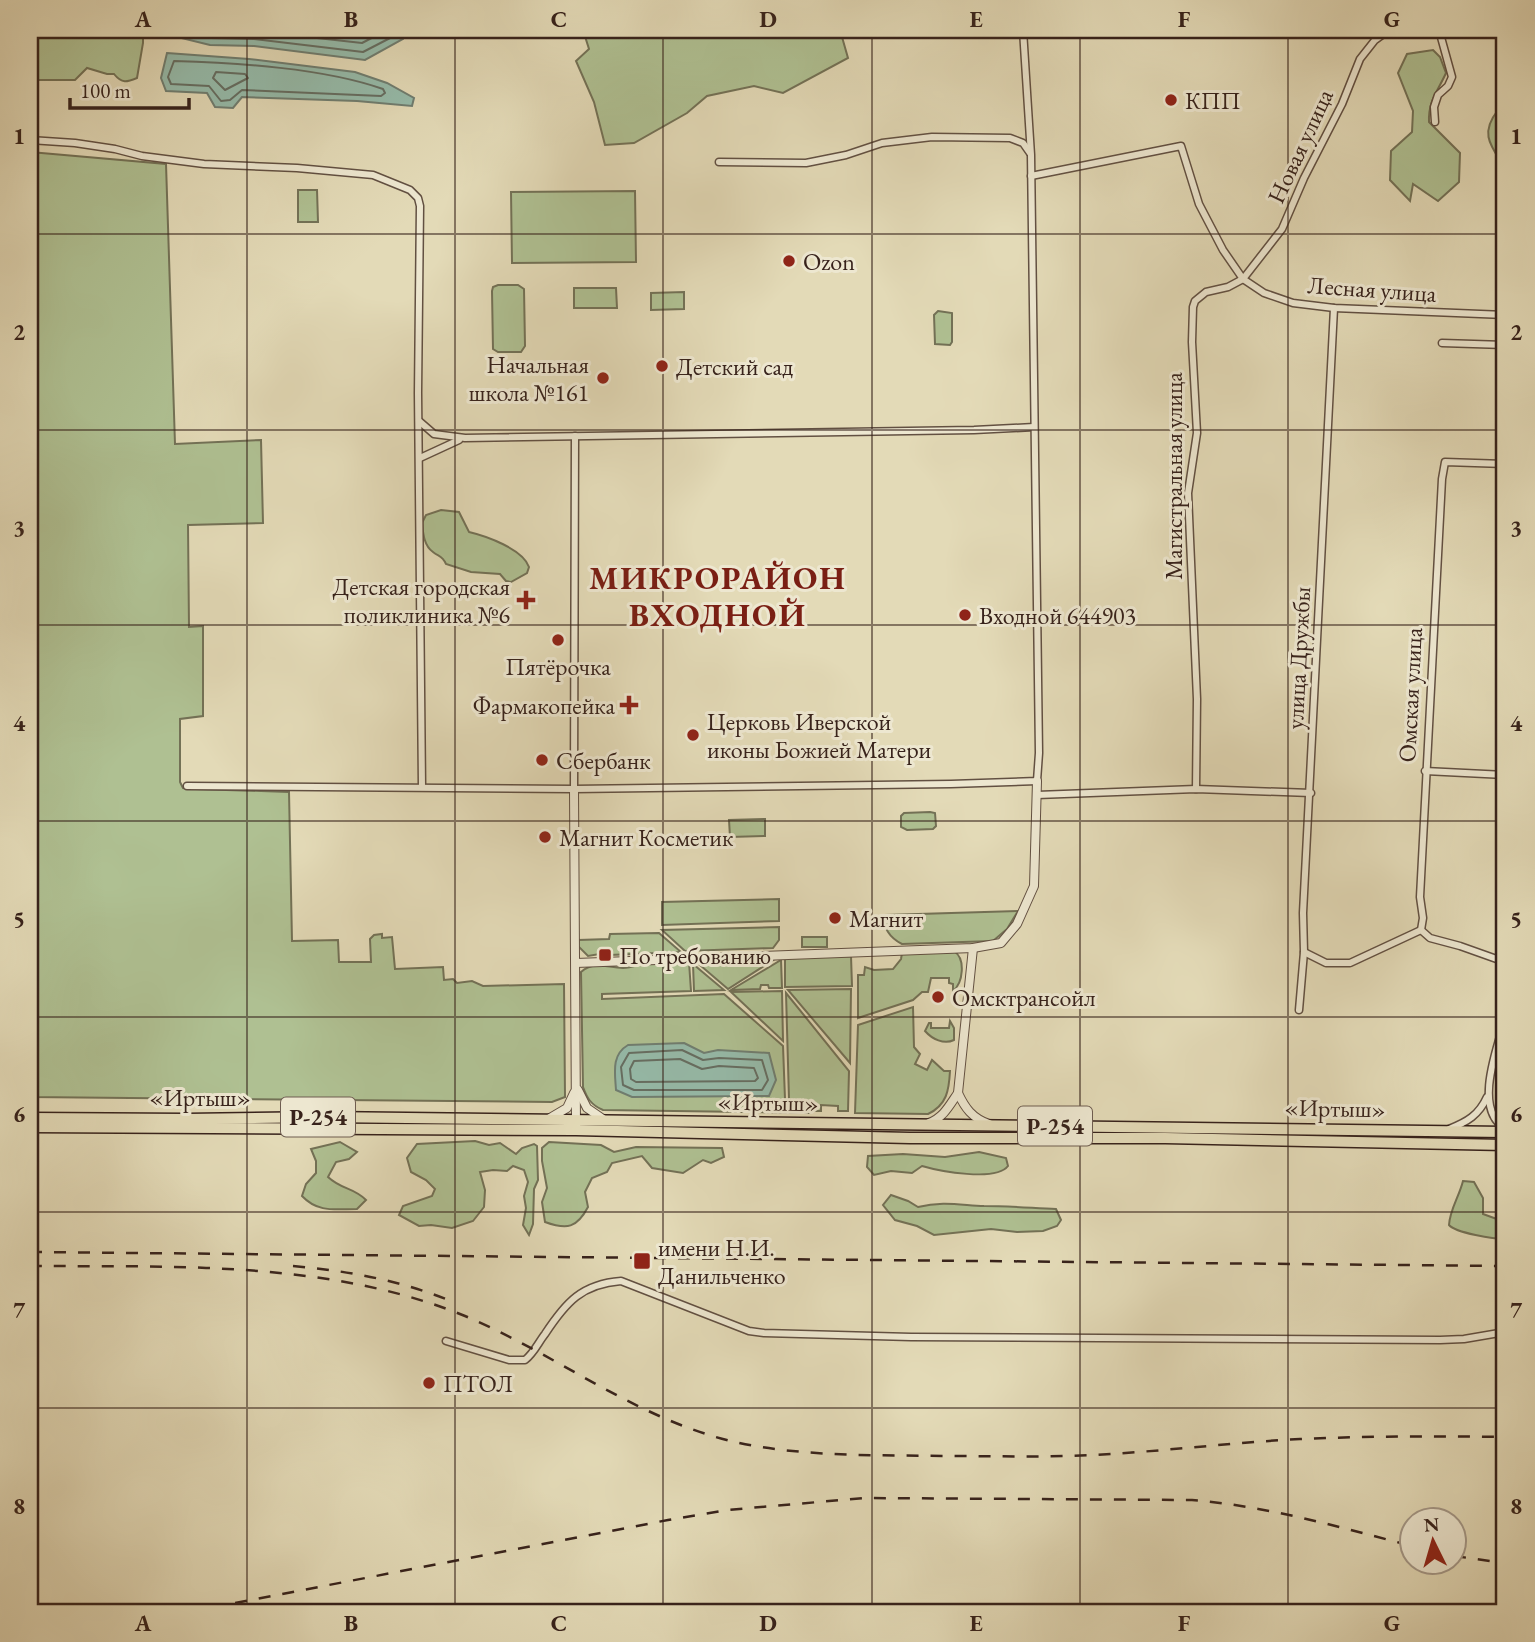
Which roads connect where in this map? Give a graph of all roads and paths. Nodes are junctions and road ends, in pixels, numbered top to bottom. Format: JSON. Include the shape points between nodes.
{"nodes":[{"id":1,"x":1023,"y":30,"type":"edge"},
{"id":2,"x":1389,"y":30,"type":"edge"},
{"id":3,"x":1439,"y":30,"type":"edge"},
{"id":4,"x":1435,"y":122,"type":"dead end"},
{"id":5,"x":30,"y":140,"type":"edge"},
{"id":6,"x":1031,"y":155,"type":"junction"},
{"id":7,"x":719,"y":162,"type":"dead end"},
{"id":8,"x":1031,"y":176,"type":"junction"},
{"id":9,"x":1243,"y":279,"type":"junction"},
{"id":10,"x":1334,"y":308,"type":"junction"},
{"id":11,"x":1505,"y":315,"type":"edge"},
{"id":12,"x":1442,"y":343,"type":"dead end"},
{"id":13,"x":1505,"y":345,"type":"edge"},
{"id":14,"x":419,"y":421,"type":"junction"},
{"id":15,"x":1034,"y":427,"type":"junction"},
{"id":16,"x":575,"y":436,"type":"junction"},
{"id":17,"x":465,"y":438,"type":"junction"},
{"id":18,"x":419,"y":458,"type":"junction"},
{"id":19,"x":1505,"y":464,"type":"edge"},
{"id":20,"x":1426,"y":771,"type":"junction"},
{"id":21,"x":1505,"y":775,"type":"edge"},
{"id":22,"x":1037,"y":781,"type":"junction"},
{"id":23,"x":187,"y":786,"type":"dead end"},
{"id":24,"x":422,"y":787,"type":"junction"},
{"id":25,"x":574,"y":789,"type":"junction"},
{"id":26,"x":1196,"y":789,"type":"junction"},
{"id":27,"x":1311,"y":793,"type":"junction"},
{"id":28,"x":1037,"y":795,"type":"junction"},
{"id":29,"x":1421,"y":930,"type":"junction"},
{"id":30,"x":972,"y":948,"type":"junction"},
{"id":31,"x":1304,"y":952,"type":"junction"},
{"id":32,"x":1505,"y":962,"type":"edge"},
{"id":33,"x":576,"y":963,"type":"junction"},
{"id":34,"x":1299,"y":1010,"type":"dead end"},
{"id":35,"x":1505,"y":1020,"type":"edge"},
{"id":36,"x":577,"y":1084,"type":"junction"},
{"id":37,"x":1489,"y":1092,"type":"junction"},
{"id":38,"x":958,"y":1093,"type":"junction"},
{"id":39,"x":30,"y":1118,"type":"edge"},
{"id":40,"x":547,"y":1119,"type":"junction"},
{"id":41,"x":606,"y":1120,"type":"junction"},
{"id":42,"x":576,"y":1125,"type":"junction"},
{"id":43,"x":923,"y":1125,"type":"junction"},
{"id":44,"x":993,"y":1125,"type":"junction"},
{"id":45,"x":30,"y":1127,"type":"edge"},
{"id":46,"x":1446,"y":1130,"type":"junction"},
{"id":47,"x":1505,"y":1130,"type":"edge"},
{"id":48,"x":1505,"y":1145,"type":"edge"},
{"id":49,"x":1505,"y":1332,"type":"edge"},
{"id":50,"x":446,"y":1342,"type":"dead end"}],
"edges":[{"from":1,"to":6,"type":"street"},
{"from":2,"to":9,"type":"street","name":"Новая улица","via":[[1360,59],[1282,229]]},
{"from":3,"to":4,"type":"street","via":[[1452,77],[1438,95]]},
{"from":5,"to":14,"type":"street","via":[[204,164],[373,175],[410,190],[420,206]]},
{"from":6,"to":7,"type":"street","via":[[1023,143],[1010,138],[932,137],[881,143],[806,163]]},
{"from":6,"to":8,"type":"street"},
{"from":8,"to":9,"type":"street","via":[[1181,146],[1204,214]]},
{"from":8,"to":15,"type":"street"},
{"from":9,"to":10,"type":"street","name":"Лесная улица","via":[[1264,293],[1293,303]]},
{"from":9,"to":26,"type":"street","name":"Магистральная улица","via":[[1206,292],[1193,307],[1197,433],[1188,493]]},
{"from":10,"to":11,"type":"street","name":"Лесная улица"},
{"from":10,"to":27,"type":"street","name":"улица Дружбы"},
{"from":12,"to":13,"type":"street"},
{"from":14,"to":17,"type":"street","via":[[434,434]]},
{"from":14,"to":18,"type":"street"},
{"from":15,"to":16,"type":"street"},
{"from":15,"to":22,"type":"street"},
{"from":16,"to":17,"type":"street"},
{"from":16,"to":25,"type":"street"},
{"from":17,"to":18,"type":"street"},
{"from":18,"to":24,"type":"street"},
{"from":19,"to":20,"type":"street","name":"Омская улица","via":[[1445,462],[1438,509]]},
{"from":20,"to":21,"type":"street"},
{"from":20,"to":29,"type":"street","name":"Омская улица"},
{"from":22,"to":25,"type":"street"},
{"from":22,"to":28,"type":"street"},
{"from":23,"to":24,"type":"street"},
{"from":24,"to":25,"type":"street"},
{"from":25,"to":33,"type":"street"},
{"from":26,"to":27,"type":"street"},
{"from":26,"to":28,"type":"street"},
{"from":27,"to":31,"type":"street","name":"улица Дружбы"},
{"from":28,"to":30,"type":"street","via":[[1031,897],[1007,939],[994,946]]},
{"from":29,"to":31,"type":"street","via":[[1350,963],[1326,964]]},
{"from":29,"to":32,"type":"street","via":[[1430,938]]},
{"from":30,"to":33,"type":"street"},
{"from":30,"to":38,"type":"street"},
{"from":31,"to":34,"type":"street","name":"улица Дружбы"},
{"from":33,"to":36,"type":"street"},
{"from":35,"to":37,"type":"street"},
{"from":36,"to":40,"type":"street","via":[[567,1108]]},
{"from":36,"to":41,"type":"street","via":[[587,1108]]},
{"from":36,"to":42,"type":"street"},
{"from":37,"to":46,"type":"street","via":[[1475,1116]]},
{"from":37,"to":47,"type":"street","via":[[1491,1114]]},
{"from":38,"to":43,"type":"street","via":[[939,1119]]},
{"from":38,"to":44,"type":"street","via":[[966,1110]]},
{"from":39,"to":40,"type":"main road","name":"«Иртыш»","number":"Р-254"},
{"from":40,"to":42,"type":"main road","name":"«Иртыш»","number":"Р-254"},
{"from":41,"to":42,"type":"main road","name":"«Иртыш»","number":"Р-254"},
{"from":41,"to":43,"type":"main road","name":"«Иртыш»","number":"Р-254"},
{"from":42,"to":45,"type":"main road","name":"«Иртыш»","number":"Р-254"},
{"from":42,"to":48,"type":"main road","name":"«Иртыш»","number":"Р-254","via":[[876,1138]]},
{"from":43,"to":44,"type":"main road","name":"«Иртыш»","number":"Р-254"},
{"from":44,"to":46,"type":"main road","name":"«Иртыш»","number":"Р-254"},
{"from":46,"to":47,"type":"main road","name":"«Иртыш»","number":"Р-254"},
{"from":49,"to":50,"type":"street","via":[[1440,1340],[764,1333],[621,1281],[601,1282],[577,1294],[525,1360],[509,1360]]}]}
